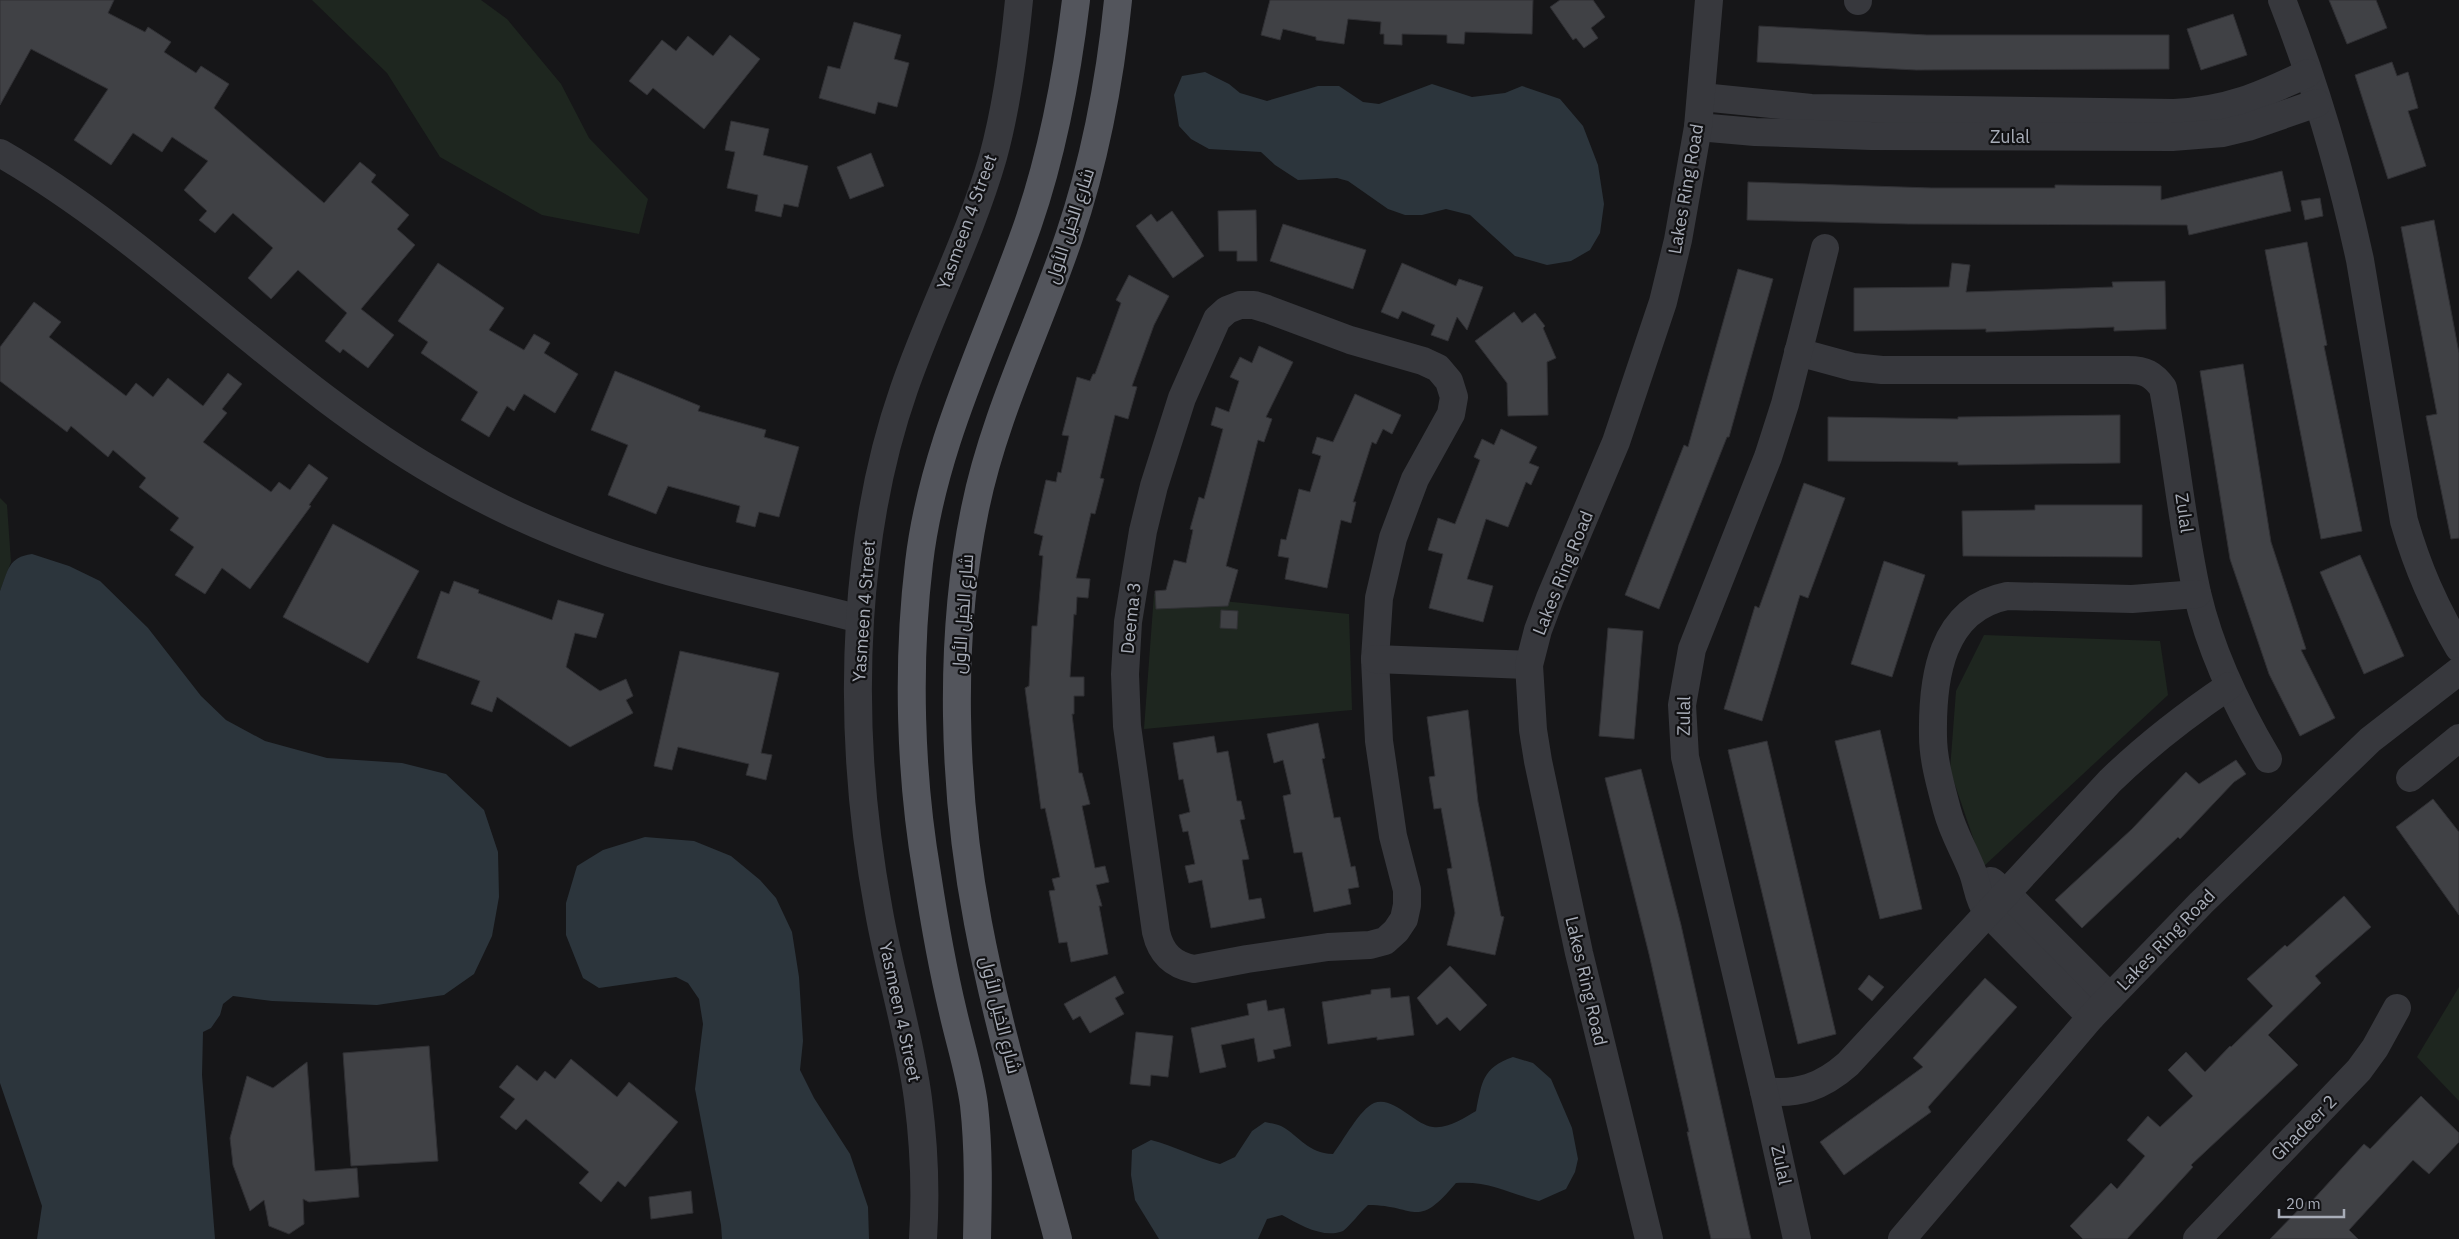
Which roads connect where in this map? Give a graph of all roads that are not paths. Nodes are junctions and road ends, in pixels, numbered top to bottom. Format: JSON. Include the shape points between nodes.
{"nodes":[{"id":1,"x":1019,"y":0,"type":"edge"},
{"id":2,"x":1076,"y":0,"type":"edge"},
{"id":3,"x":1118,"y":0,"type":"edge"},
{"id":4,"x":1709,"y":0,"type":"edge"},
{"id":5,"x":2282,"y":0,"type":"edge"},
{"id":6,"x":2308,"y":73,"type":"junction"},
{"id":7,"x":1702,"y":97,"type":"junction"},
{"id":8,"x":2317,"y":103,"type":"junction"},
{"id":9,"x":1698,"y":127,"type":"junction"},
{"id":10,"x":0,"y":153,"type":"edge"},
{"id":11,"x":1825,"y":248,"type":"dead end"},
{"id":12,"x":1798,"y":352,"type":"junction"},
{"id":13,"x":2197,"y":594,"type":"junction"},
{"id":14,"x":860,"y":619,"type":"junction"},
{"id":15,"x":2459,"y":648,"type":"edge"},
{"id":16,"x":1375,"y":658,"type":"junction"},
{"id":17,"x":1529,"y":666,"type":"junction"},
{"id":18,"x":2459,"y":671,"type":"edge"},
{"id":19,"x":2229,"y":686,"type":"junction"},
{"id":20,"x":2459,"y":738,"type":"edge"},
{"id":21,"x":2268,"y":759,"type":"dead end"},
{"id":22,"x":2410,"y":778,"type":"dead end"},
{"id":23,"x":1974,"y":875,"type":"junction"},
{"id":24,"x":2006,"y":893,"type":"junction"},
{"id":25,"x":1987,"y":912,"type":"junction"},
{"id":26,"x":2110,"y":997,"type":"junction"},
{"id":27,"x":2398,"y":1008,"type":"dead end"},
{"id":28,"x":2091,"y":1017,"type":"junction"},
{"id":29,"x":1764,"y":1091,"type":"junction"},
{"id":30,"x":923,"y":1239,"type":"edge"},
{"id":31,"x":977,"y":1239,"type":"edge"},
{"id":32,"x":1058,"y":1239,"type":"edge"},
{"id":33,"x":1649,"y":1239,"type":"edge"},
{"id":34,"x":1797,"y":1239,"type":"edge"},
{"id":35,"x":1902,"y":1239,"type":"edge"},
{"id":36,"x":2197,"y":1239,"type":"edge"}],
"edges":[{"from":1,"to":14,"type":"street","name":"Yasmeen 4 Street","via":[[1010,80],[993,157],[903,392],[879,476]]},
{"from":2,"to":31,"type":"main road","via":[[1070,52],[1053,139],[1028,223],[944,443],[929,502],[919,563],[913,686],[919,809],[938,939],[974,1102]]},
{"from":3,"to":32,"type":"main road","name":"شارع الخيل الأول","via":[[1112,64],[1094,148],[1069,236],[989,451],[965,568],[960,627],[958,746],[968,864],[991,980]]},
{"from":4,"to":7,"type":"street","name":"Lakes Ring Road"},
{"from":5,"to":6,"type":"street"},
{"from":6,"to":7,"type":"street","name":"Zulal","via":[[2242,102],[2174,113],[1811,108]]},
{"from":6,"to":8,"type":"street"},
{"from":7,"to":9,"type":"street","name":"Lakes Ring Road"},
{"from":8,"to":9,"type":"street","name":"Zulal","via":[[2223,133],[2172,137],[1862,136]]},
{"from":8,"to":15,"type":"street","via":[[2335,159],[2360,260],[2404,521],[2426,587]]},
{"from":9,"to":17,"type":"street","name":"Lakes Ring Road","via":[[1678,240],[1644,363],[1616,442],[1550,598]]},
{"from":10,"to":14,"type":"street","via":[[130,241],[316,391],[382,440],[437,474],[551,531],[611,554]]},
{"from":11,"to":12,"type":"street","name":"Zulal"},
{"from":12,"to":13,"type":"street","name":"Zulal","via":[[1844,365],[1882,370],[2142,370],[2154,376],[2164,394]]},
{"from":12,"to":29,"type":"street","name":"Zulal","via":[[1768,457],[1692,650],[1682,704],[1685,757]]},
{"from":13,"to":19,"type":"street","name":"Zulal"},
{"from":13,"to":23,"type":"street","via":[[2132,599],[2007,596],[1976,607],[1961,620],[1943,656],[1935,696],[1933,738],[1948,812]]},
{"from":14,"to":30,"type":"street","name":"Yasmeen 4 Street","via":[[858,716],[864,814],[879,911],[918,1099],[925,1202]]},
{"from":16,"to":16,"type":"street","name":"Deema 3","via":[[1379,598],[1393,538],[1415,479],[1451,414],[1454,397],[1449,381],[1438,368],[1423,361],[1350,340],[1267,309],[1240,305],[1227,310],[1216,319],[1182,398],[1147,513],[1128,622],[1127,726],[1158,943],[1171,961],[1182,967],[1201,969],[1289,953],[1370,944],[1385,940],[1396,932],[1404,919],[1407,890],[1384,781]]},
{"from":16,"to":17,"type":"street"},
{"from":17,"to":33,"type":"street","name":"Lakes Ring Road","via":[[1538,761],[1579,953]]},
{"from":18,"to":26,"type":"street","name":"Lakes Ring Road","via":[[2370,740],[2201,902]]},
{"from":19,"to":21,"type":"street","name":"Zulal"},
{"from":19,"to":24,"type":"street","via":[[2186,714],[2147,746]]},
{"from":20,"to":22,"type":"street"},
{"from":23,"to":24,"type":"street","via":[[1992,882]]},
{"from":23,"to":25,"type":"street","via":[[1977,895]]},
{"from":24,"to":25,"type":"street"},
{"from":24,"to":26,"type":"street"},
{"from":25,"to":28,"type":"street"},
{"from":25,"to":29,"type":"street","via":[[1834,1077],[1801,1092]]},
{"from":26,"to":28,"type":"street","name":"Lakes Ring Road"},
{"from":27,"to":36,"type":"street","name":"Ghadeer 2","via":[[2359,1070]]},
{"from":28,"to":35,"type":"street","name":"Lakes Ring Road"},
{"from":29,"to":34,"type":"street","name":"Zulal"}]}
